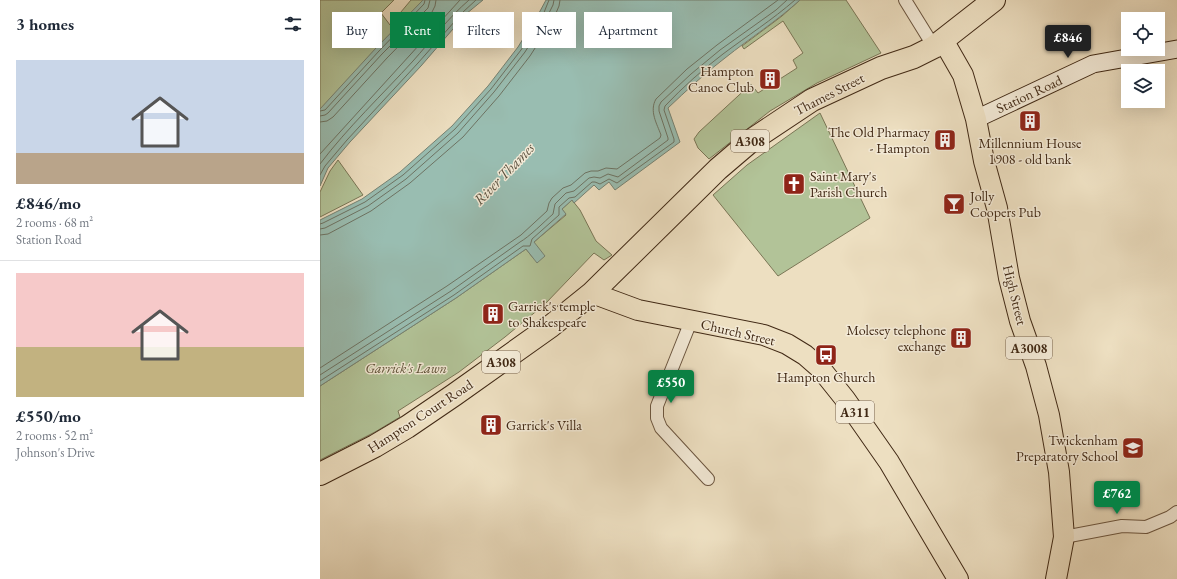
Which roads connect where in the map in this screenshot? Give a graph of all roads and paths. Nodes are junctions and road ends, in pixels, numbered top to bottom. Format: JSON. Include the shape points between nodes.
{"nodes":[{"id":1,"x":905,"y":0,"type":"edge"},
{"id":2,"x":994,"y":0,"type":"edge"},
{"id":3,"x":939,"y":43,"type":"junction"},
{"id":4,"x":1177,"y":49,"type":"edge"},
{"id":5,"x":976,"y":119,"type":"junction"},
{"id":6,"x":592,"y":293,"type":"junction"},
{"id":7,"x":691,"y":321,"type":"junction"},
{"id":8,"x":320,"y":474,"type":"edge"},
{"id":9,"x":708,"y":479,"type":"dead end"},
{"id":10,"x":1177,"y":512,"type":"edge"},
{"id":11,"x":1064,"y":537,"type":"junction"},
{"id":12,"x":958,"y":579,"type":"edge"},
{"id":13,"x":1056,"y":579,"type":"edge"}],
"edges":[{"from":1,"to":3,"type":"street"},
{"from":2,"to":3,"type":"highway","name":"Thames Street","number":"A308"},
{"from":3,"to":5,"type":"main road","name":"High Street","number":"A3008","via":[[963,75]]},
{"from":3,"to":6,"type":"highway","name":"Thames Street","number":"A308","via":[[914,57],[881,68],[812,100],[767,129],[693,192]]},
{"from":4,"to":5,"type":"street","name":"Station Road","via":[[1094,64]]},
{"from":5,"to":11,"type":"main road","name":"High Street","number":"A3008","via":[[997,208],[1009,278],[1049,415],[1059,472]]},
{"from":6,"to":7,"type":"main road","name":"Church Street","number":"A311","via":[[638,310]]},
{"from":6,"to":8,"type":"highway","name":"Hampton Court Road","number":"A308","via":[[551,326],[407,427]]},
{"from":7,"to":9,"type":"street","via":[[657,406],[657,418],[661,428]]},
{"from":7,"to":12,"type":"main road","name":"Church Street","number":"A311","via":[[764,334],[805,355],[821,369],[889,462]]},
{"from":10,"to":11,"type":"street","via":[[1146,527],[1122,526]]},
{"from":11,"to":13,"type":"main road","name":"High Street","number":"A3008"}]}
